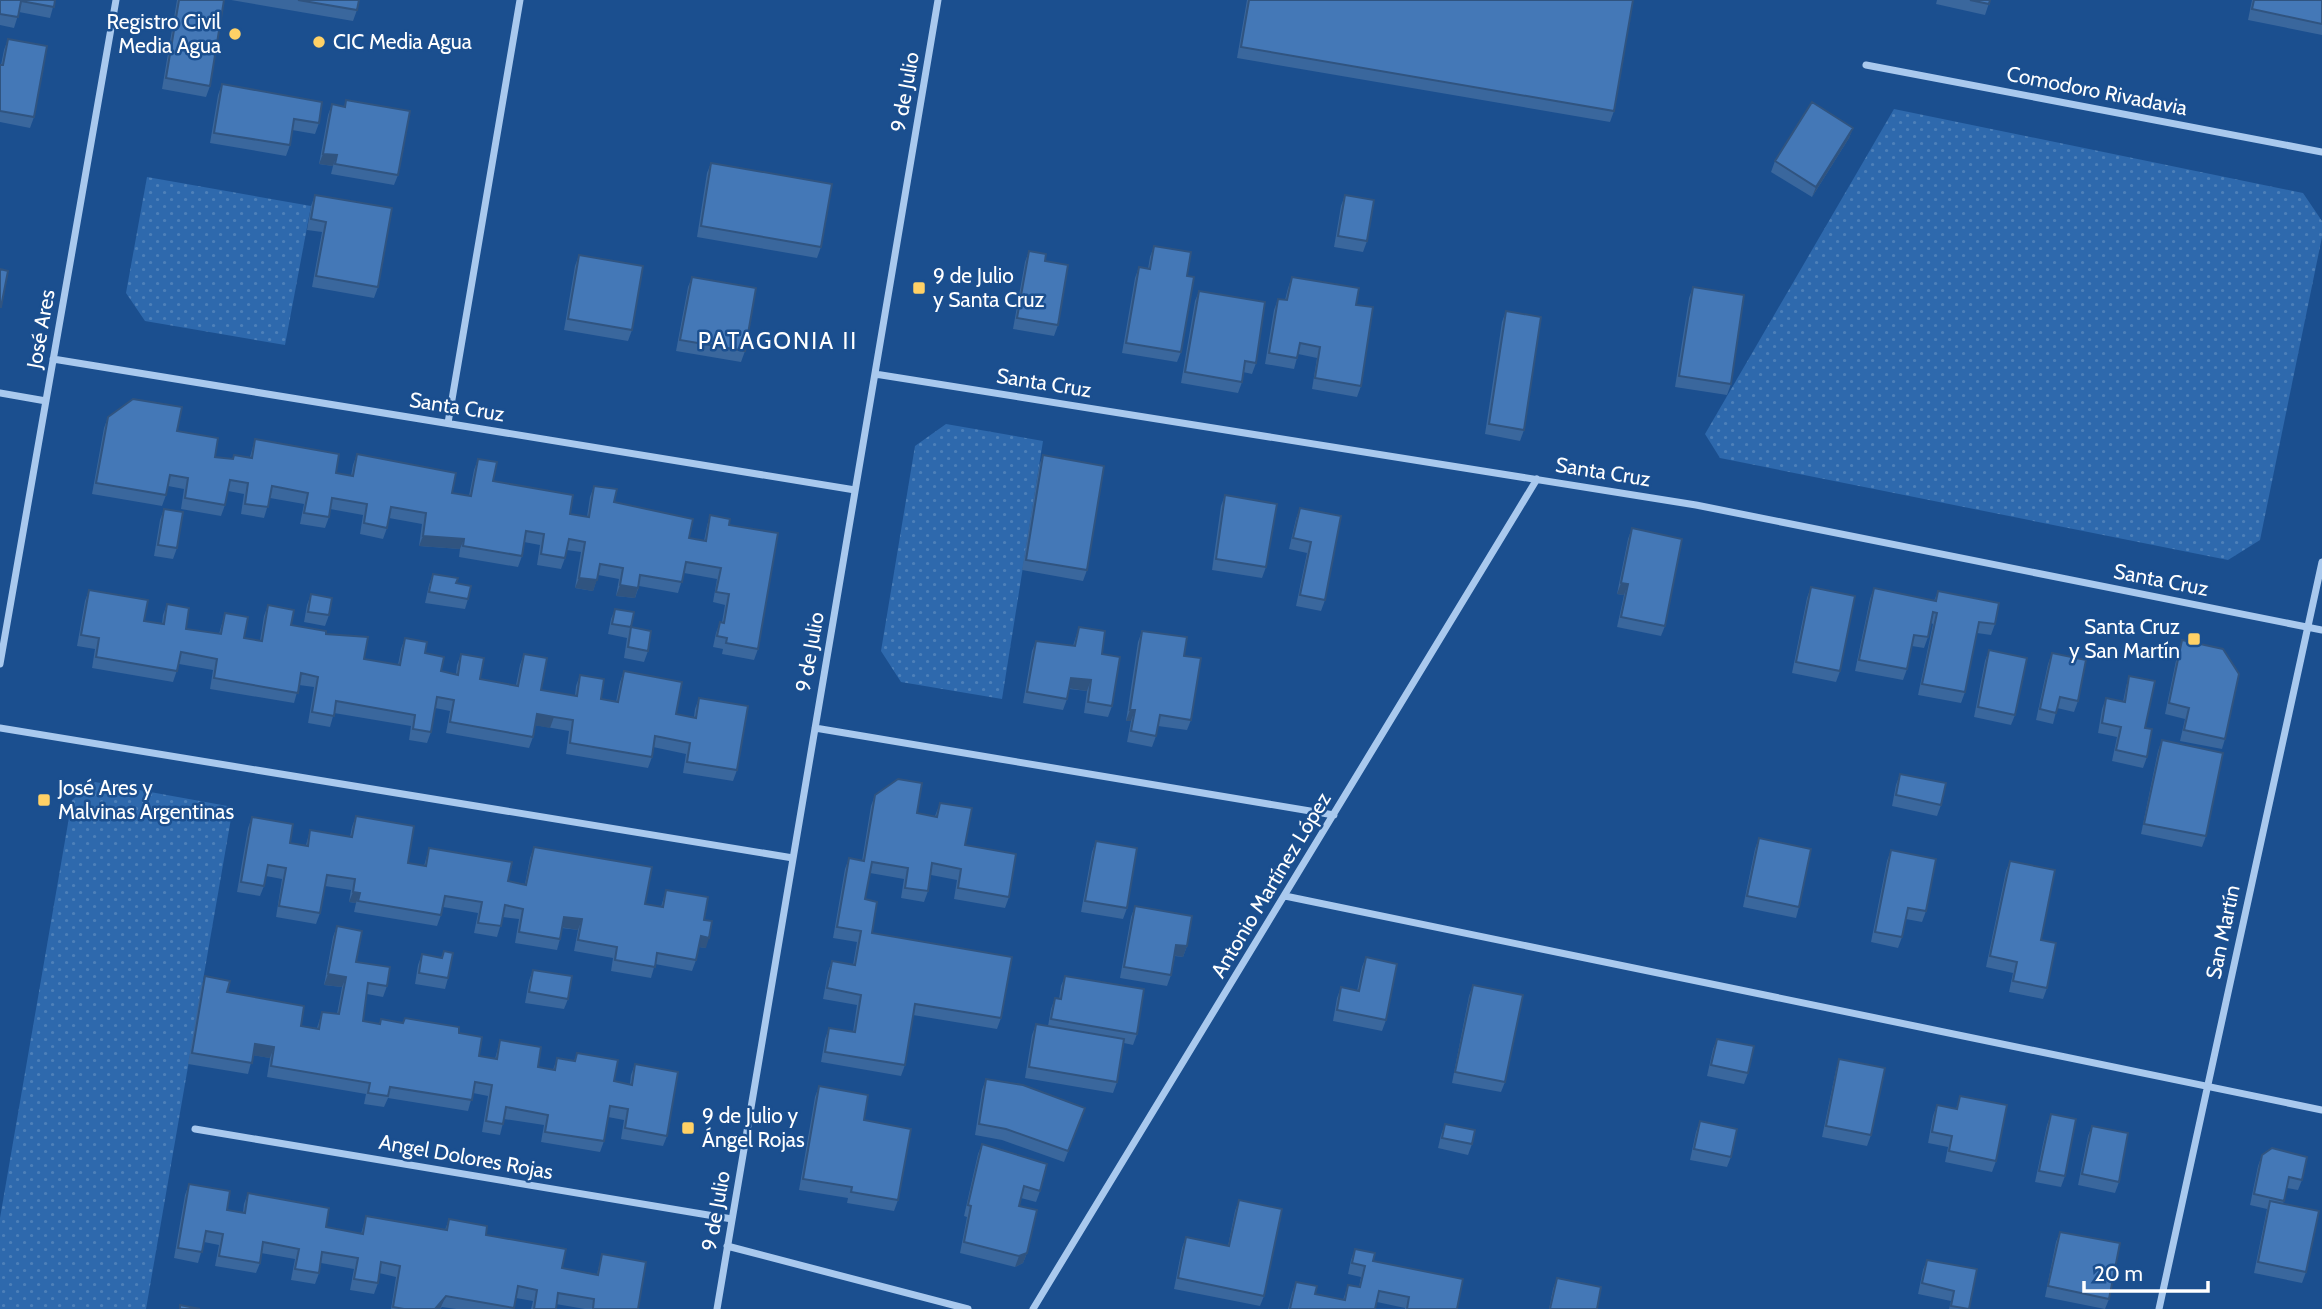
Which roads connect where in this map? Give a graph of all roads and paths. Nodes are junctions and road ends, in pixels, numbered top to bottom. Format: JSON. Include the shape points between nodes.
{"nodes":[{"id":1,"x":116,"y":0,"type":"edge"},
{"id":2,"x":520,"y":0,"type":"edge"},
{"id":3,"x":938,"y":0,"type":"edge"},
{"id":4,"x":1866,"y":65,"type":"dead end"},
{"id":5,"x":2322,"y":152,"type":"edge"},
{"id":6,"x":53,"y":359,"type":"junction"},
{"id":7,"x":875,"y":374,"type":"junction"},
{"id":8,"x":0,"y":393,"type":"edge"},
{"id":9,"x":46,"y":401,"type":"junction"},
{"id":10,"x":448,"y":423,"type":"junction"},
{"id":11,"x":1537,"y":479,"type":"junction"},
{"id":12,"x":855,"y":490,"type":"junction"},
{"id":13,"x":2322,"y":562,"type":"edge"},
{"id":14,"x":2308,"y":627,"type":"junction"},
{"id":15,"x":2322,"y":630,"type":"edge"},
{"id":16,"x":0,"y":664,"type":"edge"},
{"id":17,"x":0,"y":728,"type":"edge"},
{"id":18,"x":815,"y":729,"type":"junction"},
{"id":19,"x":1334,"y":815,"type":"junction"},
{"id":20,"x":793,"y":858,"type":"junction"},
{"id":21,"x":1285,"y":896,"type":"junction"},
{"id":22,"x":2208,"y":1086,"type":"junction"},
{"id":23,"x":2322,"y":1110,"type":"edge"},
{"id":24,"x":195,"y":1129,"type":"dead end"},
{"id":25,"x":732,"y":1219,"type":"junction"},
{"id":26,"x":727,"y":1246,"type":"junction"},
{"id":27,"x":717,"y":1309,"type":"edge"},
{"id":28,"x":968,"y":1309,"type":"edge"},
{"id":29,"x":1033,"y":1309,"type":"edge"},
{"id":30,"x":2159,"y":1309,"type":"edge"}],
"edges":[{"from":1,"to":6,"type":"street","name":"José Ares"},
{"from":2,"to":10,"type":"street"},
{"from":3,"to":7,"type":"street","name":"9 de Julio"},
{"from":4,"to":5,"type":"street","name":"Comodoro Rivadavia"},
{"from":6,"to":9,"type":"street","name":"José Ares"},
{"from":6,"to":10,"type":"street","name":"Santa Cruz"},
{"from":7,"to":11,"type":"street","name":"Santa Cruz"},
{"from":7,"to":12,"type":"street","name":"9 de Julio"},
{"from":8,"to":9,"type":"street"},
{"from":9,"to":16,"type":"street","name":"José Ares"},
{"from":10,"to":12,"type":"street","name":"Santa Cruz"},
{"from":11,"to":14,"type":"street","name":"Santa Cruz","via":[[1696,505]]},
{"from":11,"to":19,"type":"street","name":"Antonio Martínez López"},
{"from":12,"to":18,"type":"street","name":"9 de Julio"},
{"from":13,"to":14,"type":"street","name":"San Martín"},
{"from":14,"to":15,"type":"street","name":"Santa Cruz"},
{"from":14,"to":22,"type":"street","name":"San Martín"},
{"from":17,"to":20,"type":"street"},
{"from":18,"to":19,"type":"street"},
{"from":18,"to":20,"type":"street","name":"9 de Julio"},
{"from":19,"to":21,"type":"street","name":"Antonio Martínez López"},
{"from":20,"to":25,"type":"street","name":"9 de Julio"},
{"from":21,"to":22,"type":"street"},
{"from":21,"to":29,"type":"street","name":"Antonio Martínez López"},
{"from":22,"to":23,"type":"street"},
{"from":22,"to":30,"type":"street","name":"San Martín"},
{"from":24,"to":25,"type":"street","name":"Angel Dolores Rojas"},
{"from":25,"to":26,"type":"street","name":"9 de Julio"},
{"from":26,"to":27,"type":"street","name":"9 de Julio"},
{"from":26,"to":28,"type":"street"}]}
